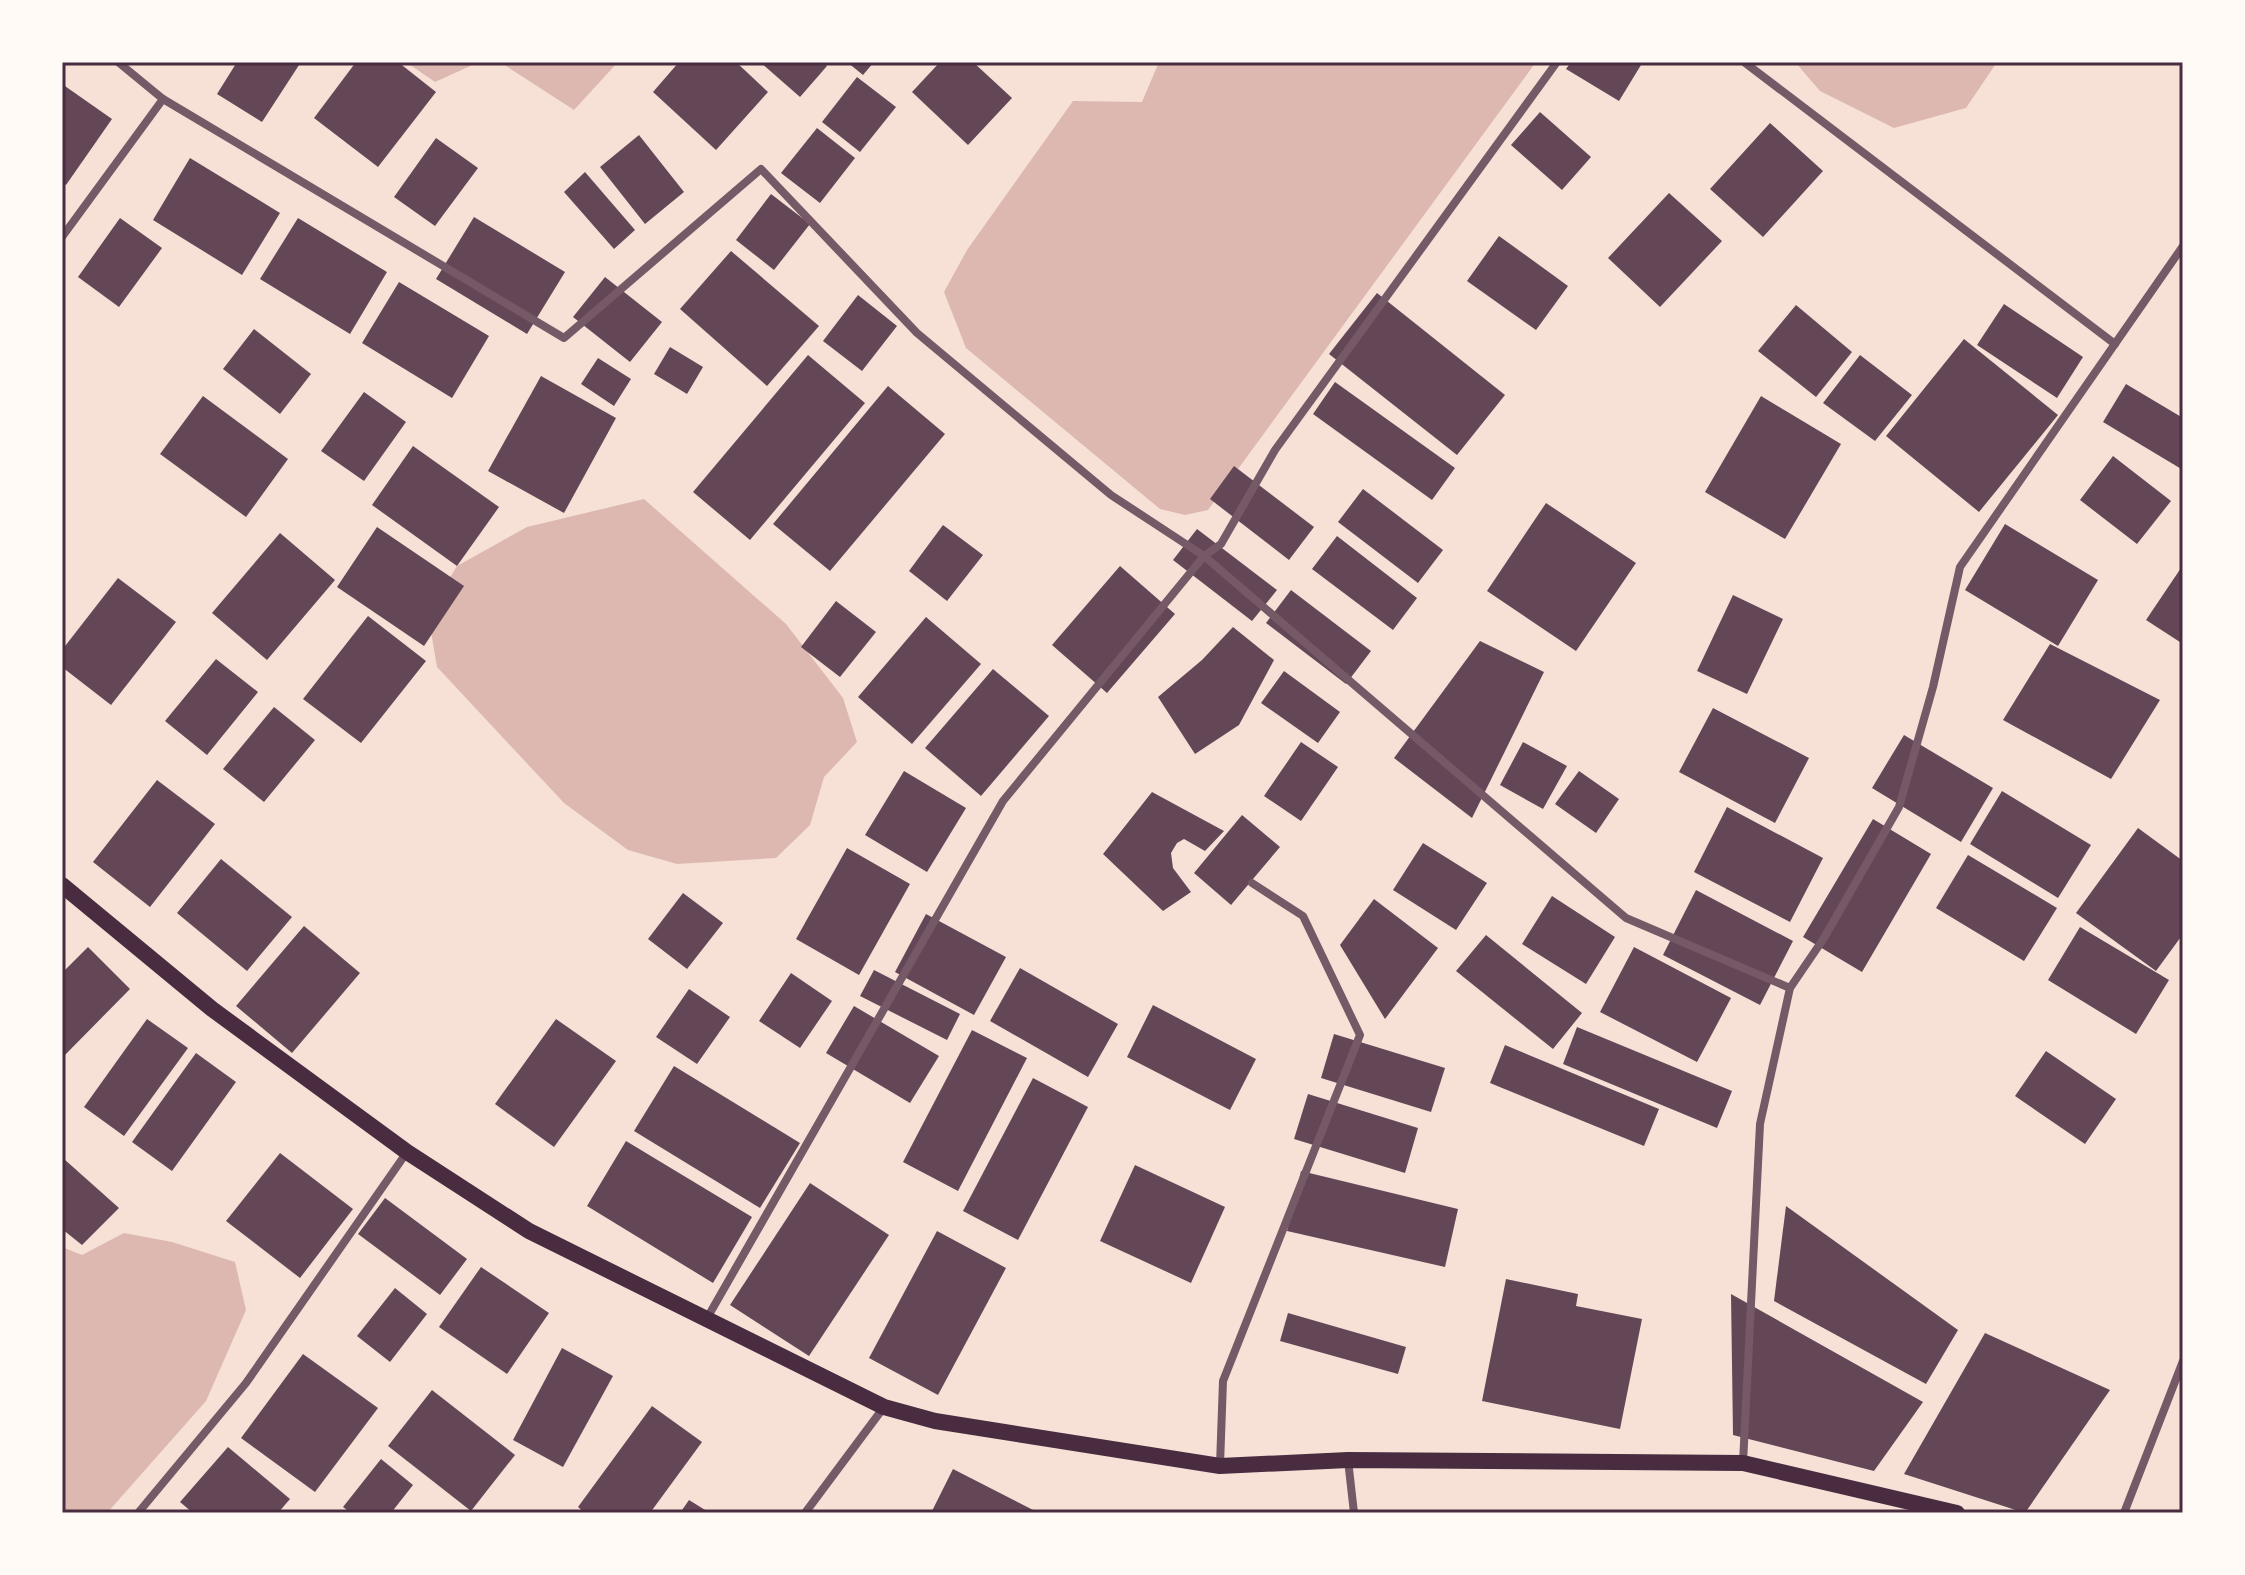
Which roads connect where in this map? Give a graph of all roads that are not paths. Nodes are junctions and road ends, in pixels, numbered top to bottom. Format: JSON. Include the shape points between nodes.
{"nodes":[{"id":1,"x":118,"y":62,"type":"edge"},
{"id":2,"x":1557,"y":62,"type":"edge"},
{"id":3,"x":1744,"y":62,"type":"edge"},
{"id":4,"x":163,"y":99,"type":"junction"},
{"id":5,"x":62,"y":237,"type":"edge"},
{"id":6,"x":2183,"y":246,"type":"edge"},
{"id":7,"x":2115,"y":344,"type":"junction"},
{"id":8,"x":1204,"y":556,"type":"junction"},
{"id":9,"x":1252,"y":883,"type":"dead end"},
{"id":10,"x":62,"y":885,"type":"edge"},
{"id":11,"x":1790,"y":988,"type":"junction"},
{"id":12,"x":407,"y":1152,"type":"junction"},
{"id":13,"x":706,"y":1320,"type":"junction"},
{"id":14,"x":2183,"y":1361,"type":"edge"},
{"id":15,"x":884,"y":1407,"type":"junction"},
{"id":16,"x":1348,"y":1460,"type":"junction"},
{"id":17,"x":1743,"y":1463,"type":"junction"},
{"id":18,"x":1220,"y":1466,"type":"junction"},
{"id":19,"x":1918,"y":1508,"type":"edge"},
{"id":20,"x":138,"y":1513,"type":"edge"},
{"id":21,"x":805,"y":1513,"type":"edge"},
{"id":22,"x":1354,"y":1513,"type":"edge"},
{"id":23,"x":1957,"y":1513,"type":"edge"},
{"id":24,"x":2124,"y":1513,"type":"edge"}],
"edges":[{"from":1,"to":4,"type":"street"},
{"from":2,"to":8,"type":"street","via":[[1275,450],[1221,544]]},
{"from":3,"to":7,"type":"street"},
{"from":4,"to":5,"type":"street"},
{"from":4,"to":8,"type":"street","via":[[564,338],[761,169],[917,333],[1111,495]]},
{"from":6,"to":7,"type":"street"},
{"from":7,"to":11,"type":"street","via":[[1960,567],[1899,807]]},
{"from":8,"to":11,"type":"street","via":[[1626,918]]},
{"from":8,"to":13,"type":"street","via":[[1003,801]]},
{"from":9,"to":18,"type":"street","via":[[1303,916],[1360,1035],[1223,1381]]},
{"from":10,"to":12,"type":"main road","via":[[212,1009]]},
{"from":11,"to":17,"type":"street","via":[[1760,1124]]},
{"from":12,"to":13,"type":"main road","via":[[529,1231]]},
{"from":12,"to":20,"type":"street","via":[[246,1383]]},
{"from":13,"to":15,"type":"main road"},
{"from":14,"to":24,"type":"street"},
{"from":15,"to":18,"type":"main road","via":[[935,1421]]},
{"from":15,"to":21,"type":"street"},
{"from":16,"to":17,"type":"main road"},
{"from":16,"to":18,"type":"main road"},
{"from":16,"to":22,"type":"street"},
{"from":17,"to":19,"type":"main road"},
{"from":19,"to":23,"type":"main road"}]}
